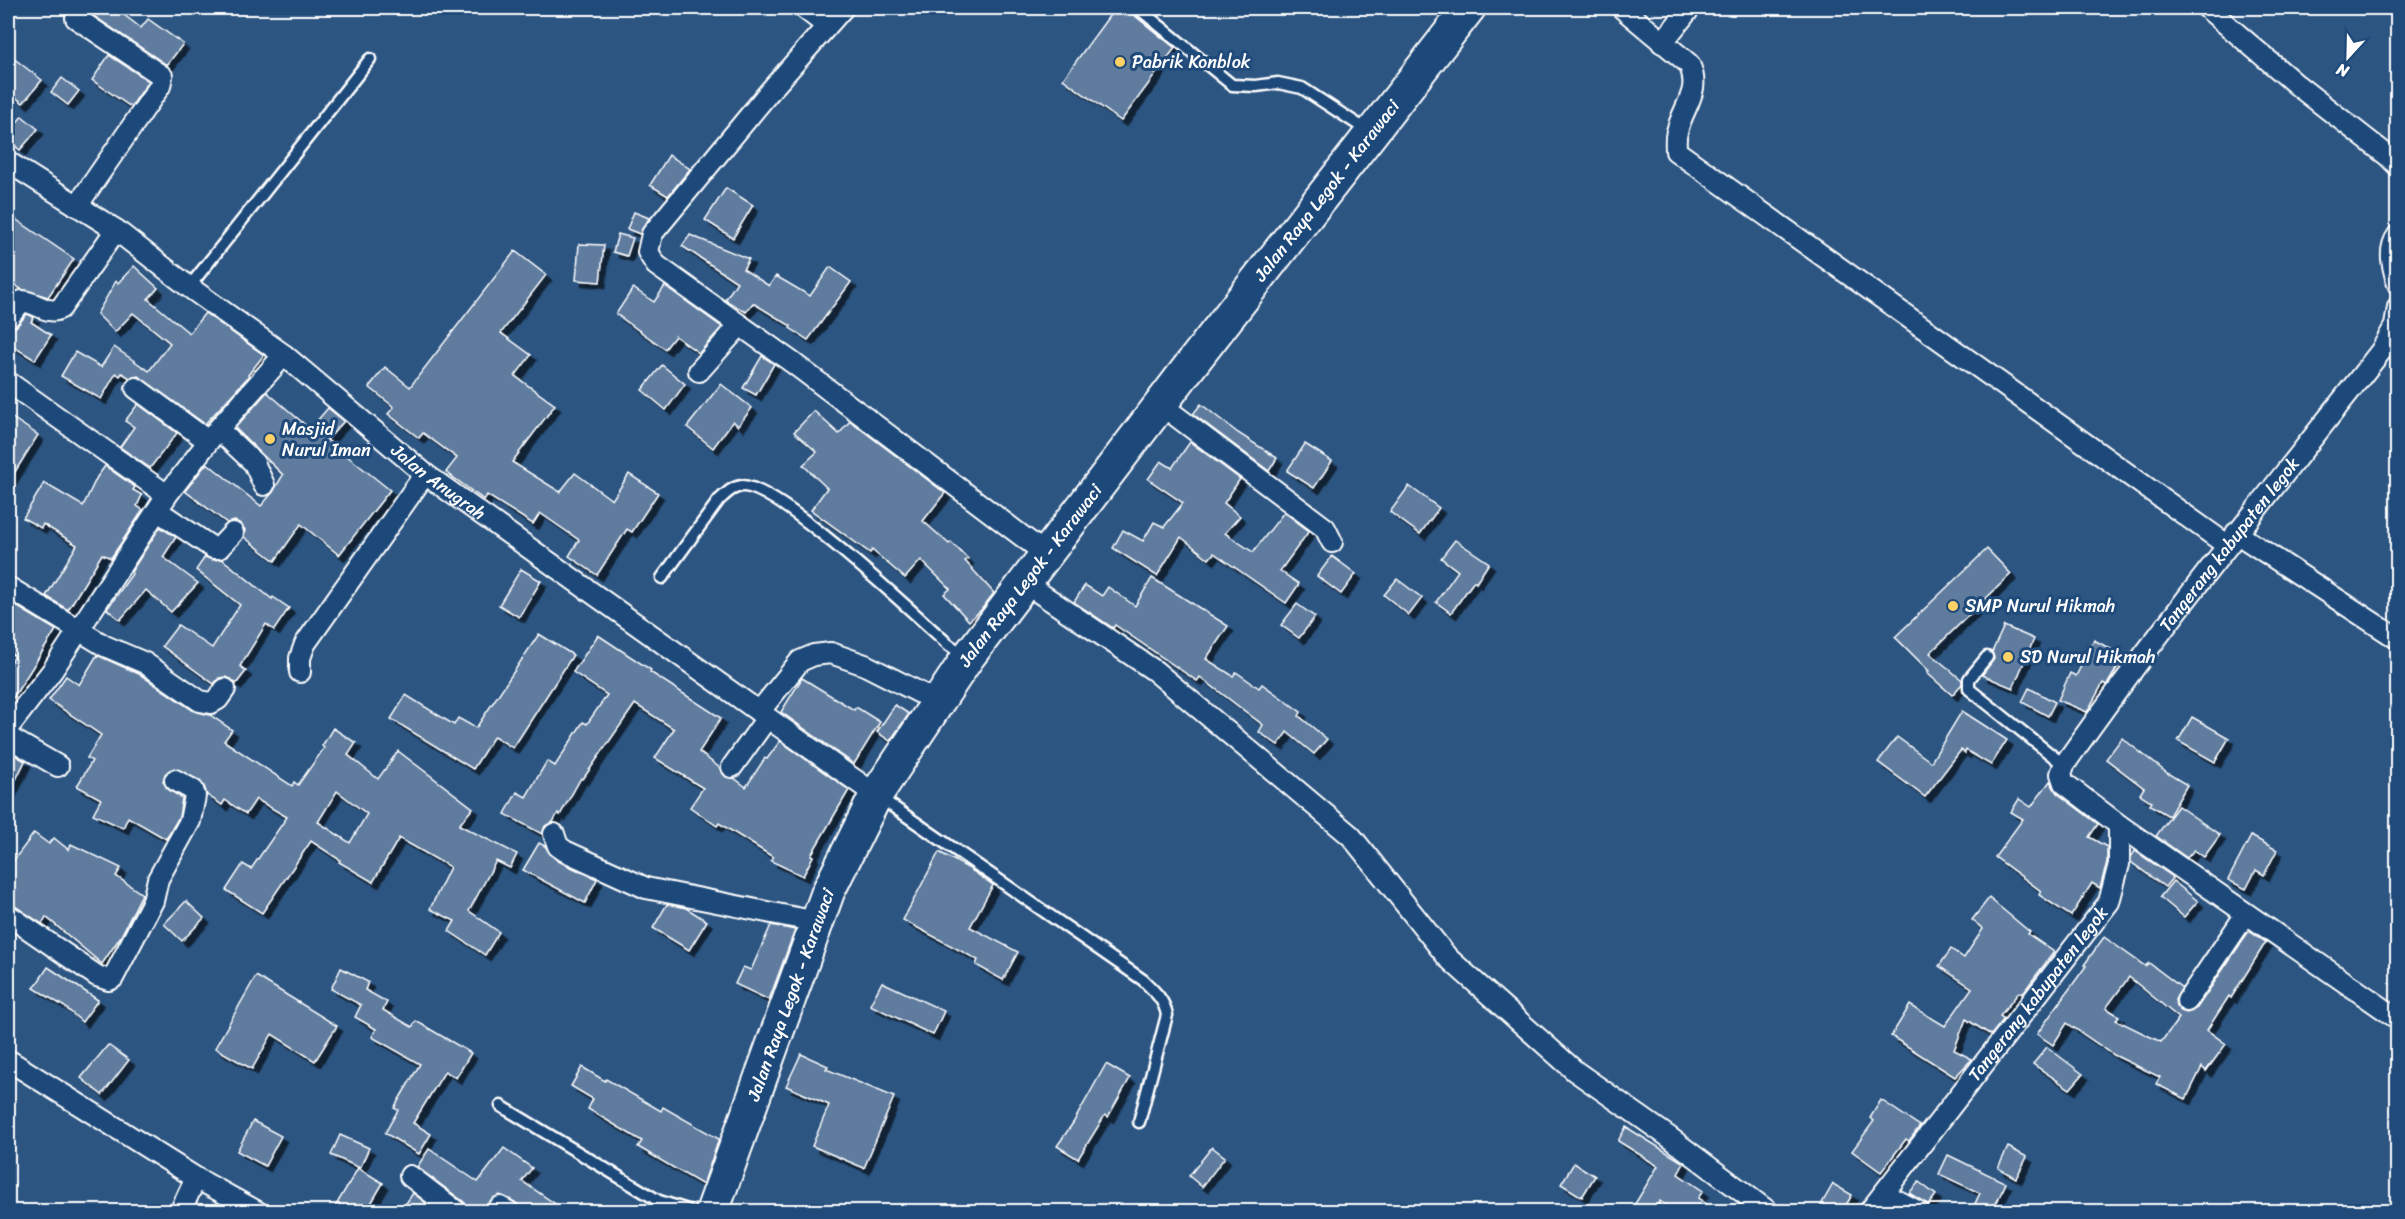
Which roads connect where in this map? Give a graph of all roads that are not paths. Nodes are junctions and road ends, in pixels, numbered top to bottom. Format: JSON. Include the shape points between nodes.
{"nodes":[{"id":1,"x":804,"y":8,"type":"edge"},
{"id":2,"x":843,"y":8,"type":"edge"},
{"id":3,"x":1138,"y":8,"type":"edge"},
{"id":4,"x":1469,"y":8,"type":"edge"},
{"id":5,"x":1622,"y":8,"type":"edge"},
{"id":6,"x":1690,"y":8,"type":"edge"},
{"id":7,"x":2207,"y":8,"type":"edge"},
{"id":8,"x":76,"y":18,"type":"dead end"},
{"id":9,"x":826,"y":26,"type":"junction"},
{"id":10,"x":1662,"y":43,"type":"junction"},
{"id":11,"x":370,"y":59,"type":"dead end"},
{"id":12,"x":1371,"y":133,"type":"junction"},
{"id":13,"x":8,"y":162,"type":"edge"},
{"id":14,"x":2397,"y":166,"type":"edge"},
{"id":15,"x":77,"y":206,"type":"junction"},
{"id":16,"x":116,"y":230,"type":"junction"},
{"id":17,"x":2397,"y":235,"type":"edge"},
{"id":18,"x":2397,"y":284,"type":"edge"},
{"id":19,"x":189,"y":287,"type":"junction"},
{"id":20,"x":2397,"y":307,"type":"edge"},
{"id":21,"x":8,"y":318,"type":"edge"},
{"id":22,"x":740,"y":325,"type":"junction"},
{"id":23,"x":284,"y":355,"type":"junction"},
{"id":24,"x":699,"y":371,"type":"dead end"},
{"id":25,"x":8,"y":382,"type":"edge"},
{"id":26,"x":136,"y":388,"type":"dead end"},
{"id":27,"x":1160,"y":404,"type":"junction"},
{"id":28,"x":213,"y":435,"type":"junction"},
{"id":29,"x":425,"y":474,"type":"junction"},
{"id":30,"x":264,"y":484,"type":"dead end"},
{"id":31,"x":162,"y":503,"type":"junction"},
{"id":32,"x":233,"y":533,"type":"dead end"},
{"id":33,"x":2231,"y":539,"type":"junction"},
{"id":34,"x":1332,"y":542,"type":"dead end"},
{"id":35,"x":1047,"y":555,"type":"junction"},
{"id":36,"x":662,"y":578,"type":"dead end"},
{"id":37,"x":1025,"y":583,"type":"junction"},
{"id":38,"x":8,"y":587,"type":"edge"},
{"id":39,"x":79,"y":630,"type":"junction"},
{"id":40,"x":2397,"y":639,"type":"edge"},
{"id":41,"x":968,"y":657,"type":"junction"},
{"id":42,"x":1987,"y":657,"type":"dead end"},
{"id":43,"x":300,"y":672,"type":"dead end"},
{"id":44,"x":225,"y":689,"type":"dead end"},
{"id":45,"x":938,"y":702,"type":"junction"},
{"id":46,"x":763,"y":715,"type":"junction"},
{"id":47,"x":8,"y":728,"type":"edge"},
{"id":48,"x":8,"y":737,"type":"edge"},
{"id":49,"x":2064,"y":765,"type":"junction"},
{"id":50,"x":58,"y":766,"type":"dead end"},
{"id":51,"x":732,"y":767,"type":"dead end"},
{"id":52,"x":175,"y":780,"type":"dead end"},
{"id":53,"x":876,"y":795,"type":"junction"},
{"id":54,"x":2119,"y":825,"type":"junction"},
{"id":55,"x":554,"y":834,"type":"dead end"},
{"id":56,"x":2246,"y":914,"type":"junction"},
{"id":57,"x":8,"y":915,"type":"edge"},
{"id":58,"x":817,"y":922,"type":"junction"},
{"id":59,"x":2187,"y":1001,"type":"dead end"},
{"id":60,"x":2397,"y":1019,"type":"edge"},
{"id":61,"x":8,"y":1060,"type":"edge"},
{"id":62,"x":501,"y":1106,"type":"dead end"},
{"id":63,"x":1139,"y":1122,"type":"dead end"},
{"id":64,"x":410,"y":1176,"type":"dead end"},
{"id":65,"x":196,"y":1178,"type":"junction"},
{"id":66,"x":1884,"y":1194,"type":"junction"},
{"id":67,"x":180,"y":1212,"type":"edge"},
{"id":68,"x":258,"y":1212,"type":"edge"},
{"id":69,"x":457,"y":1212,"type":"edge"},
{"id":70,"x":495,"y":1212,"type":"edge"},
{"id":71,"x":509,"y":1212,"type":"edge"},
{"id":72,"x":694,"y":1212,"type":"edge"},
{"id":73,"x":712,"y":1212,"type":"edge"},
{"id":74,"x":1768,"y":1212,"type":"edge"},
{"id":75,"x":1869,"y":1212,"type":"edge"},
{"id":76,"x":1919,"y":1212,"type":"edge"}],
"edges":[{"from":1,"to":9,"type":"street"},
{"from":2,"to":9,"type":"street"},
{"from":3,"to":12,"type":"lane","via":[[1232,85],[1278,83],[1302,88]]},
{"from":4,"to":12,"type":"main road","name":"Jalan Raya Legok - Karawaci"},
{"from":5,"to":10,"type":"street"},
{"from":6,"to":10,"type":"street"},
{"from":7,"to":14,"type":"street"},
{"from":8,"to":15,"type":"street","via":[[162,76],[160,86]]},
{"from":9,"to":22,"type":"street","via":[[652,234],[648,252],[656,265]]},
{"from":10,"to":33,"type":"street","via":[[1689,64],[1694,75],[1694,90],[1676,133],[1676,151]]},
{"from":11,"to":19,"type":"lane"},
{"from":12,"to":27,"type":"main road","name":"Jalan Raya Legok - Karawaci"},
{"from":13,"to":15,"type":"street","name":"Jalan Anugrah"},
{"from":15,"to":16,"type":"street","name":"Jalan Anugrah"},
{"from":16,"to":19,"type":"street","name":"Jalan Anugrah"},
{"from":16,"to":21,"type":"street","via":[[61,308],[49,311],[22,301]]},
{"from":17,"to":18,"type":"street","via":[[2391,258]]},
{"from":19,"to":23,"type":"street","name":"Jalan Anugrah"},
{"from":20,"to":33,"type":"street","name":"Tangerang kabupaten legok","via":[[2395,326],[2381,351]]},
{"from":22,"to":24,"type":"street"},
{"from":22,"to":35,"type":"street"},
{"from":23,"to":28,"type":"street"},
{"from":23,"to":29,"type":"street","name":"Jalan Anugrah"},
{"from":25,"to":31,"type":"street"},
{"from":26,"to":28,"type":"street"},
{"from":27,"to":34,"type":"street","via":[[1325,528]]},
{"from":27,"to":35,"type":"main road","name":"Jalan Raya Legok - Karawaci"},
{"from":28,"to":30,"type":"street","via":[[246,454]]},
{"from":28,"to":31,"type":"street"},
{"from":29,"to":43,"type":"street","via":[[305,644]]},
{"from":29,"to":46,"type":"street","name":"Jalan Anugrah"},
{"from":31,"to":32,"type":"street","via":[[213,548],[219,548]]},
{"from":31,"to":39,"type":"street"},
{"from":33,"to":40,"type":"street"},
{"from":33,"to":49,"type":"street","name":"Tangerang kabupaten legok"},
{"from":35,"to":37,"type":"main road","name":"Jalan Raya Legok - Karawaci"},
{"from":36,"to":41,"type":"lane","via":[[719,500],[729,490],[751,488],[822,533],[949,645]]},
{"from":37,"to":41,"type":"main road","name":"Jalan Raya Legok - Karawaci"},
{"from":37,"to":74,"type":"street","via":[[1155,671],[1351,836],[1448,958],[1575,1071]]},
{"from":38,"to":39,"type":"street"},
{"from":39,"to":44,"type":"street","via":[[145,663],[200,701],[211,703]]},
{"from":39,"to":47,"type":"street"},
{"from":41,"to":45,"type":"main road","name":"Jalan Raya Legok - Karawaci"},
{"from":42,"to":49,"type":"lane","via":[[1969,679],[1969,689]]},
{"from":45,"to":46,"type":"street","via":[[865,665],[831,653],[800,661]]},
{"from":45,"to":53,"type":"main road","name":"Jalan Raya Legok - Karawaci"},
{"from":46,"to":51,"type":"street"},
{"from":46,"to":53,"type":"street","name":"Jalan Anugrah"},
{"from":48,"to":50,"type":"street"},
{"from":49,"to":54,"type":"street","via":[[2064,783]]},
{"from":52,"to":57,"type":"street","via":[[193,790],[190,821],[158,879],[153,901],[113,978],[98,976]]},
{"from":53,"to":58,"type":"main road","name":"Jalan Raya Legok - Karawaci"},
{"from":53,"to":63,"type":"lane","via":[[1143,980],[1160,996],[1167,1014]]},
{"from":54,"to":56,"type":"street"},
{"from":54,"to":66,"type":"street","name":"Tangerang kabupaten legok","via":[[2119,864],[2109,902]]},
{"from":55,"to":58,"type":"street","via":[[558,846],[565,851],[645,888]]},
{"from":56,"to":59,"type":"street"},
{"from":56,"to":60,"type":"street"},
{"from":58,"to":73,"type":"main road","name":"Jalan Raya Legok - Karawaci"},
{"from":61,"to":65,"type":"street"},
{"from":62,"to":72,"type":"lane","via":[[659,1201]]},
{"from":64,"to":69,"type":"street"},
{"from":65,"to":67,"type":"street"},
{"from":65,"to":68,"type":"street"},
{"from":66,"to":75,"type":"street","name":"Tangerang kabupaten legok"},
{"from":66,"to":76,"type":"street"},
{"from":70,"to":71,"type":"street","via":[[500,1207]]}]}
